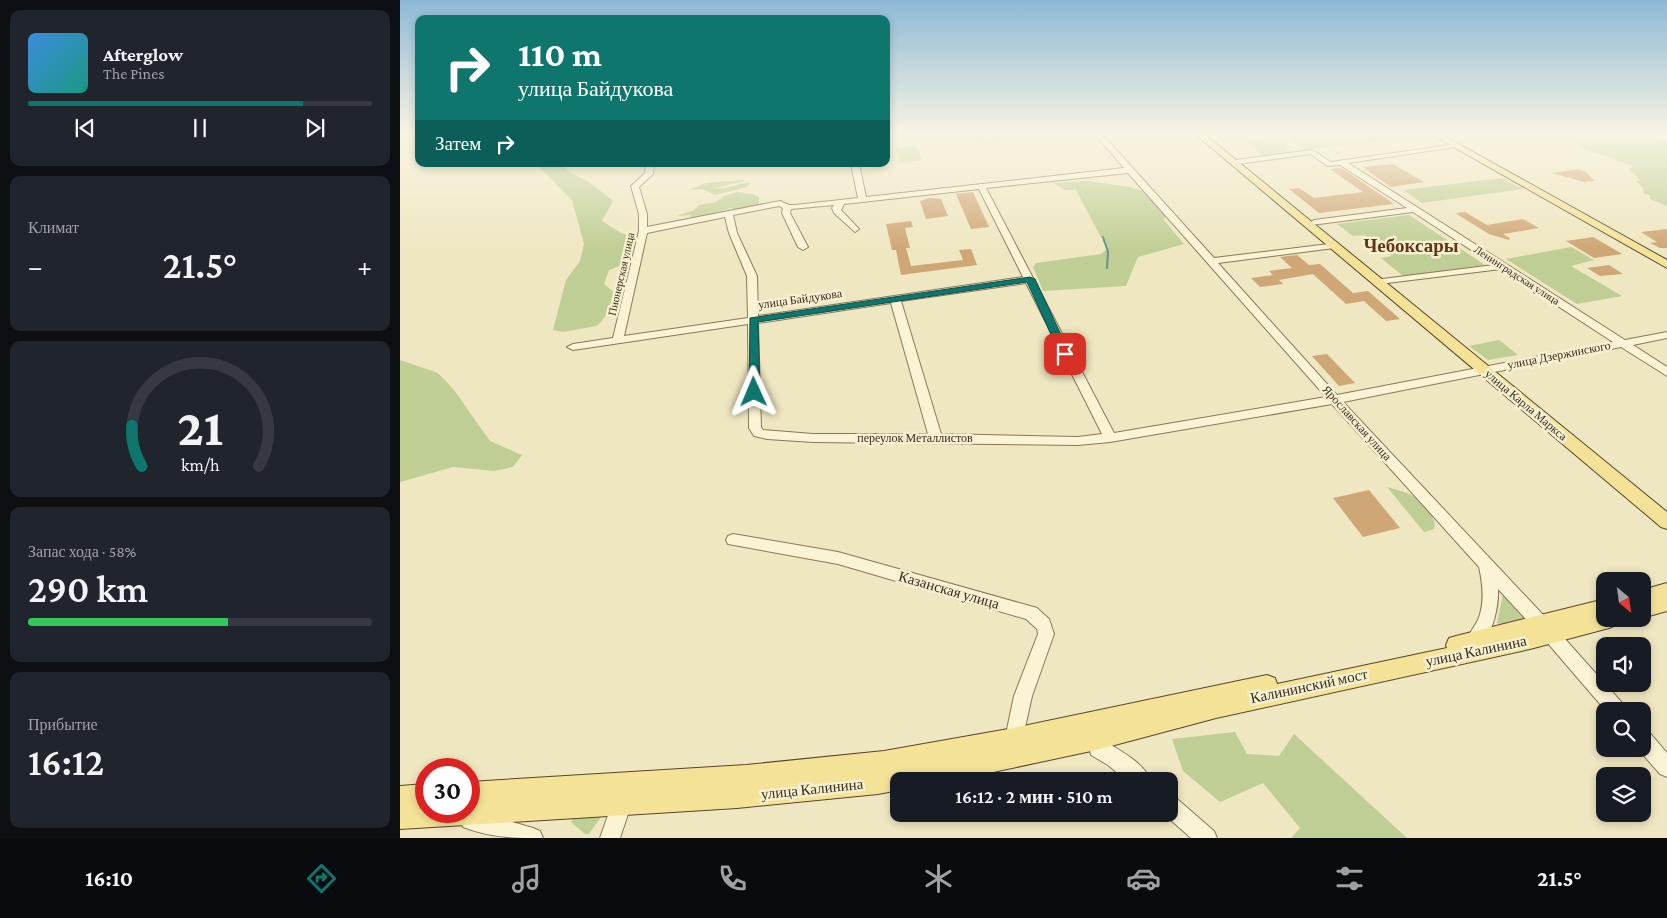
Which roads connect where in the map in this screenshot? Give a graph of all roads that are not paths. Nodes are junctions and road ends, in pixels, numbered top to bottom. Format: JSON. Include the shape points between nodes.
{"nodes":[{"id":1,"x":649,"y":172,"type":"edge"},
{"id":2,"x":857,"y":172,"type":"edge"},
{"id":3,"x":1110,"y":172,"type":"edge"},
{"id":4,"x":1132,"y":172,"type":"edge"},
{"id":5,"x":1248,"y":172,"type":"edge"},
{"id":6,"x":1249,"y":172,"type":"edge"},
{"id":7,"x":1355,"y":172,"type":"edge"},
{"id":8,"x":1506,"y":172,"type":"edge"},
{"id":9,"x":981,"y":186,"type":"junction"},
{"id":10,"x":862,"y":200,"type":"junction"},
{"id":11,"x":841,"y":202,"type":"junction"},
{"id":12,"x":784,"y":205,"type":"junction"},
{"id":13,"x":1413,"y":210,"type":"junction"},
{"id":14,"x":729,"y":215,"type":"junction"},
{"id":15,"x":1314,"y":223,"type":"junction"},
{"id":16,"x":855,"y":229,"type":"dead end"},
{"id":17,"x":643,"y":231,"type":"junction"},
{"id":18,"x":1334,"y":245,"type":"junction"},
{"id":19,"x":803,"y":247,"type":"dead end"},
{"id":20,"x":1661,"y":260,"type":"edge"},
{"id":21,"x":1213,"y":261,"type":"junction"},
{"id":22,"x":1504,"y":266,"type":"junction"},
{"id":23,"x":1030,"y":279,"type":"junction"},
{"id":24,"x":1382,"y":284,"type":"junction"},
{"id":25,"x":895,"y":299,"type":"junction"},
{"id":26,"x":753,"y":320,"type":"junction"},
{"id":27,"x":1667,"y":335,"type":"edge"},
{"id":28,"x":618,"y":340,"type":"junction"},
{"id":29,"x":1623,"y":343,"type":"junction"},
{"id":30,"x":573,"y":347,"type":"dead end"},
{"id":31,"x":1484,"y":370,"type":"junction"},
{"id":32,"x":1667,"y":372,"type":"edge"},
{"id":33,"x":1334,"y":399,"type":"junction"},
{"id":34,"x":936,"y":438,"type":"junction"},
{"id":35,"x":1110,"y":438,"type":"junction"},
{"id":36,"x":1667,"y":522,"type":"edge"},
{"id":37,"x":732,"y":540,"type":"dead end"},
{"id":38,"x":1486,"y":564,"type":"junction"},
{"id":39,"x":1667,"y":591,"type":"edge"},
{"id":40,"x":1651,"y":595,"type":"edge"},
{"id":41,"x":1667,"y":603,"type":"edge"},
{"id":42,"x":1651,"y":607,"type":"edge"},
{"id":43,"x":1596,"y":610,"type":"edge"},
{"id":44,"x":1596,"y":621,"type":"edge"},
{"id":45,"x":1546,"y":629,"type":"junction"},
{"id":46,"x":1474,"y":641,"type":"junction"},
{"id":47,"x":1399,"y":662,"type":"junction"},
{"id":48,"x":1214,"y":702,"type":"junction"},
{"id":49,"x":1610,"y":702,"type":"edge"},
{"id":50,"x":1014,"y":739,"type":"junction"},
{"id":51,"x":1096,"y":739,"type":"junction"},
{"id":52,"x":1651,"y":749,"type":"edge"},
{"id":53,"x":1667,"y":767,"type":"edge"},
{"id":54,"x":1131,"y":772,"type":"edge"},
{"id":55,"x":625,"y":793,"type":"junction"},
{"id":56,"x":480,"y":794,"type":"edge"},
{"id":57,"x":400,"y":798,"type":"edge"},
{"id":58,"x":415,"y":801,"type":"edge"},
{"id":59,"x":480,"y":802,"type":"edge"},
{"id":60,"x":415,"y":811,"type":"edge"},
{"id":61,"x":1178,"y":813,"type":"edge"},
{"id":62,"x":400,"y":817,"type":"edge"},
{"id":63,"x":480,"y":823,"type":"edge"},
{"id":64,"x":609,"y":836,"type":"edge"},
{"id":65,"x":526,"y":837,"type":"edge"},
{"id":66,"x":1206,"y":838,"type":"edge"}],
"edges":[{"from":1,"to":17,"type":"street","name":"Пионерская улица","via":[[635,186],[643,214]]},
{"from":2,"to":10,"type":"street"},
{"from":3,"to":9,"type":"street"},
{"from":4,"to":21,"type":"street","name":"Ярославская улица"},
{"from":5,"to":18,"type":"main road","name":"улица Карла Маркса"},
{"from":6,"to":15,"type":"main road","name":"улица Карла Маркса"},
{"from":7,"to":13,"type":"street","name":"Ленинградская улица"},
{"from":8,"to":20,"type":"main road"},
{"from":9,"to":10,"type":"street"},
{"from":9,"to":23,"type":"street"},
{"from":10,"to":11,"type":"street"},
{"from":11,"to":12,"type":"street"},
{"from":11,"to":16,"type":"street","via":[[837,211]]},
{"from":12,"to":14,"type":"street"},
{"from":12,"to":19,"type":"street"},
{"from":13,"to":15,"type":"street"},
{"from":13,"to":22,"type":"street","name":"Ленинградская улица"},
{"from":14,"to":17,"type":"street"},
{"from":14,"to":26,"type":"street","via":[[733,233],[752,276]]},
{"from":15,"to":24,"type":"main road","name":"улица Карла Маркса"},
{"from":17,"to":28,"type":"street","name":"Пионерская улица"},
{"from":18,"to":21,"type":"street"},
{"from":18,"to":24,"type":"main road","name":"улица Карла Маркса"},
{"from":21,"to":33,"type":"street","name":"Ярославская улица"},
{"from":22,"to":24,"type":"street"},
{"from":22,"to":29,"type":"street","name":"Ленинградская улица"},
{"from":23,"to":25,"type":"street","name":"улица Байдукова"},
{"from":23,"to":35,"type":"street"},
{"from":24,"to":31,"type":"main road","name":"улица Карла Маркса"},
{"from":25,"to":26,"type":"street","name":"улица Байдукова"},
{"from":25,"to":34,"type":"street"},
{"from":26,"to":28,"type":"street","name":"улица Байдукова"},
{"from":26,"to":34,"type":"street","name":"переулок Металлистов","via":[[754,428],[758,433],[804,438]]},
{"from":27,"to":29,"type":"street","name":"улица Дзержинского"},
{"from":28,"to":30,"type":"street","name":"улица Байдукова"},
{"from":29,"to":31,"type":"street","name":"улица Дзержинского"},
{"from":29,"to":32,"type":"street","name":"Ленинградская улица"},
{"from":31,"to":33,"type":"street","name":"улица Дзержинского"},
{"from":31,"to":36,"type":"main road","name":"улица Карла Маркса"},
{"from":33,"to":35,"type":"street","name":"улица Дзержинского"},
{"from":33,"to":38,"type":"street","name":"Ярославская улица"},
{"from":34,"to":35,"type":"street","name":"переулок Металлистов","via":[[1078,441]]},
{"from":37,"to":50,"type":"street","name":"Казанская улица","via":[[838,558],[1031,614],[1040,620],[1046,635],[1018,712]]},
{"from":38,"to":45,"type":"street","name":"Ярославская улица"},
{"from":38,"to":46,"type":"street","via":[[1490,580],[1490,608]]},
{"from":39,"to":40,"type":"main road"},
{"from":41,"to":42,"type":"main road"},
{"from":43,"to":45,"type":"main road"},
{"from":44,"to":45,"type":"main road"},
{"from":45,"to":46,"type":"main road"},
{"from":45,"to":47,"type":"main road","name":"улица Калинина"},
{"from":45,"to":49,"type":"street","name":"Ярославская улица"},
{"from":46,"to":47,"type":"main road"},
{"from":47,"to":48,"type":"main road","name":"Калининский мост"},
{"from":48,"to":50,"type":"main road","name":"улица Калинина"},
{"from":48,"to":51,"type":"main road","name":"улица Калинина"},
{"from":50,"to":55,"type":"main road","name":"улица Калинина","via":[[884,764]]},
{"from":51,"to":54,"type":"street","via":[[1098,748]]},
{"from":51,"to":55,"type":"main road","name":"улица Калинина","via":[[878,782],[737,796]]},
{"from":52,"to":53,"type":"street"},
{"from":55,"to":56,"type":"main road","name":"улица Калинина"},
{"from":55,"to":59,"type":"main road","name":"улица Калинина"},
{"from":55,"to":64,"type":"street"},
{"from":57,"to":58,"type":"main road","name":"улица Калинина"},
{"from":60,"to":62,"type":"main road","name":"улица Калинина"},
{"from":61,"to":66,"type":"street"},
{"from":63,"to":65,"type":"street"}]}
